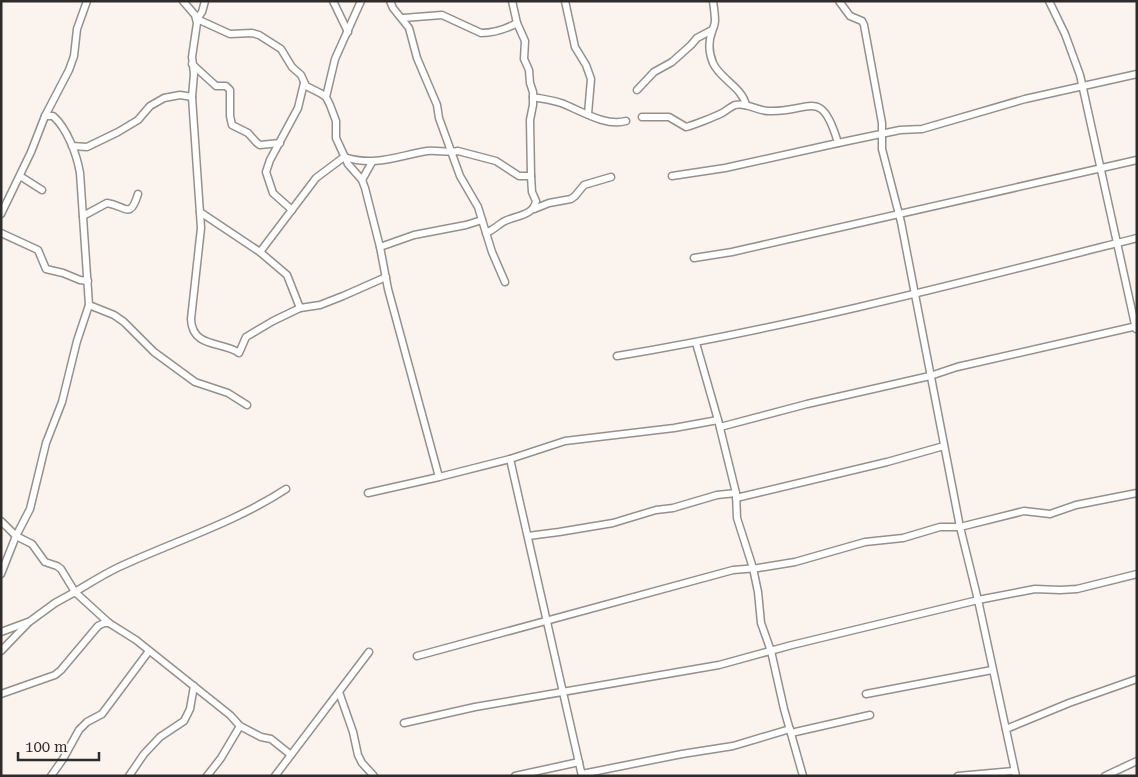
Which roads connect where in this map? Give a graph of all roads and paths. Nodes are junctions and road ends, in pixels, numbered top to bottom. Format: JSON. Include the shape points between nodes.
{"nodes":[{"id":1,"x":87,"y":1,"type":"edge"},
{"id":2,"x":183,"y":1,"type":"edge"},
{"id":3,"x":205,"y":1,"type":"edge"},
{"id":4,"x":333,"y":1,"type":"edge"},
{"id":5,"x":361,"y":1,"type":"edge"},
{"id":6,"x":390,"y":1,"type":"edge"},
{"id":7,"x":512,"y":1,"type":"edge"},
{"id":8,"x":565,"y":1,"type":"edge"},
{"id":9,"x":713,"y":1,"type":"edge"},
{"id":10,"x":840,"y":1,"type":"edge"},
{"id":11,"x":1049,"y":1,"type":"edge"},
{"id":12,"x":403,"y":18,"type":"junction"},
{"id":13,"x":196,"y":19,"type":"junction"},
{"id":14,"x":517,"y":23,"type":"junction"},
{"id":15,"x":712,"y":30,"type":"junction"},
{"id":16,"x":348,"y":32,"type":"junction"},
{"id":17,"x":192,"y":64,"type":"junction"},
{"id":18,"x":1137,"y":74,"type":"edge"},
{"id":19,"x":304,"y":83,"type":"junction"},
{"id":20,"x":1082,"y":87,"type":"junction"},
{"id":21,"x":637,"y":90,"type":"dead end"},
{"id":22,"x":192,"y":97,"type":"junction"},
{"id":23,"x":326,"y":97,"type":"junction"},
{"id":24,"x":533,"y":97,"type":"junction"},
{"id":25,"x":746,"y":105,"type":"junction"},
{"id":26,"x":50,"y":106,"type":"junction"},
{"id":27,"x":588,"y":114,"type":"junction"},
{"id":28,"x":45,"y":116,"type":"junction"},
{"id":29,"x":53,"y":116,"type":"junction"},
{"id":30,"x":642,"y":117,"type":"dead end"},
{"id":31,"x":626,"y":121,"type":"dead end"},
{"id":32,"x":881,"y":134,"type":"junction"},
{"id":33,"x":280,"y":143,"type":"junction"},
{"id":34,"x":838,"y":144,"type":"junction"},
{"id":35,"x":72,"y":146,"type":"junction"},
{"id":36,"x":452,"y":153,"type":"junction"},
{"id":37,"x":344,"y":157,"type":"junction"},
{"id":38,"x":1137,"y":160,"type":"edge"},
{"id":39,"x":372,"y":162,"type":"junction"},
{"id":40,"x":1101,"y":169,"type":"junction"},
{"id":41,"x":20,"y":176,"type":"junction"},
{"id":42,"x":531,"y":176,"type":"junction"},
{"id":43,"x":672,"y":176,"type":"dead end"},
{"id":44,"x":610,"y":177,"type":"dead end"},
{"id":45,"x":362,"y":180,"type":"junction"},
{"id":46,"x":42,"y":190,"type":"dead end"},
{"id":47,"x":138,"y":194,"type":"dead end"},
{"id":48,"x":533,"y":209,"type":"junction"},
{"id":49,"x":292,"y":210,"type":"junction"},
{"id":50,"x":200,"y":212,"type":"junction"},
{"id":51,"x":898,"y":213,"type":"junction"},
{"id":52,"x":1,"y":214,"type":"edge"},
{"id":53,"x":83,"y":216,"type":"junction"},
{"id":54,"x":482,"y":220,"type":"junction"},
{"id":55,"x":1,"y":233,"type":"edge"},
{"id":56,"x":486,"y":233,"type":"junction"},
{"id":57,"x":1137,"y":238,"type":"edge"},
{"id":58,"x":1118,"y":243,"type":"junction"},
{"id":59,"x":380,"y":247,"type":"junction"},
{"id":60,"x":260,"y":252,"type":"junction"},
{"id":61,"x":694,"y":258,"type":"dead end"},
{"id":62,"x":386,"y":277,"type":"junction"},
{"id":63,"x":88,"y":281,"type":"junction"},
{"id":64,"x":505,"y":282,"type":"dead end"},
{"id":65,"x":914,"y":295,"type":"junction"},
{"id":66,"x":89,"y":304,"type":"junction"},
{"id":67,"x":300,"y":308,"type":"junction"},
{"id":68,"x":1136,"y":327,"type":"edge"},
{"id":69,"x":696,"y":343,"type":"junction"},
{"id":70,"x":617,"y":356,"type":"dead end"},
{"id":71,"x":930,"y":376,"type":"junction"},
{"id":72,"x":247,"y":405,"type":"dead end"},
{"id":73,"x":719,"y":423,"type":"junction"},
{"id":74,"x":944,"y":446,"type":"junction"},
{"id":75,"x":510,"y":459,"type":"junction"},
{"id":76,"x":439,"y":477,"type":"junction"},
{"id":77,"x":286,"y":489,"type":"dead end"},
{"id":78,"x":368,"y":493,"type":"dead end"},
{"id":79,"x":1137,"y":493,"type":"edge"},
{"id":80,"x":736,"y":495,"type":"junction"},
{"id":81,"x":1,"y":521,"type":"edge"},
{"id":82,"x":960,"y":527,"type":"junction"},
{"id":83,"x":16,"y":536,"type":"junction"},
{"id":84,"x":528,"y":536,"type":"junction"},
{"id":85,"x":753,"y":568,"type":"junction"},
{"id":86,"x":1,"y":574,"type":"edge"},
{"id":87,"x":1137,"y":574,"type":"edge"},
{"id":88,"x":75,"y":592,"type":"junction"},
{"id":89,"x":978,"y":600,"type":"junction"},
{"id":90,"x":547,"y":620,"type":"junction"},
{"id":91,"x":29,"y":622,"type":"junction"},
{"id":92,"x":109,"y":623,"type":"junction"},
{"id":93,"x":1,"y":632,"type":"edge"},
{"id":94,"x":1,"y":650,"type":"edge"},
{"id":95,"x":771,"y":651,"type":"junction"},
{"id":96,"x":149,"y":652,"type":"junction"},
{"id":97,"x":369,"y":652,"type":"dead end"},
{"id":98,"x":417,"y":656,"type":"dead end"},
{"id":99,"x":992,"y":670,"type":"junction"},
{"id":100,"x":1137,"y":679,"type":"edge"},
{"id":101,"x":194,"y":686,"type":"junction"},
{"id":102,"x":563,"y":691,"type":"junction"},
{"id":103,"x":339,"y":692,"type":"junction"},
{"id":104,"x":1,"y":694,"type":"edge"},
{"id":105,"x":866,"y":694,"type":"dead end"},
{"id":106,"x":870,"y":715,"type":"dead end"},
{"id":107,"x":404,"y":723,"type":"dead end"},
{"id":108,"x":240,"y":726,"type":"junction"},
{"id":109,"x":1006,"y":729,"type":"junction"},
{"id":110,"x":790,"y":731,"type":"junction"},
{"id":111,"x":291,"y":755,"type":"junction"},
{"id":112,"x":1137,"y":761,"type":"edge"},
{"id":113,"x":579,"y":762,"type":"junction"},
{"id":114,"x":1015,"y":773,"type":"edge"},
{"id":115,"x":582,"y":775,"type":"edge"},
{"id":116,"x":51,"y":776,"type":"edge"},
{"id":117,"x":129,"y":776,"type":"edge"},
{"id":118,"x":208,"y":776,"type":"edge"},
{"id":119,"x":274,"y":776,"type":"edge"},
{"id":120,"x":374,"y":776,"type":"edge"},
{"id":121,"x":515,"y":776,"type":"edge"},
{"id":122,"x":803,"y":776,"type":"edge"},
{"id":123,"x":958,"y":776,"type":"edge"},
{"id":124,"x":1106,"y":776,"type":"edge"}],
"edges":[{"from":1,"to":26,"type":"street","via":[[77,29],[74,56]]},
{"from":2,"to":13,"type":"street"},
{"from":3,"to":13,"type":"street"},
{"from":4,"to":16,"type":"street"},
{"from":5,"to":16,"type":"street"},
{"from":6,"to":12,"type":"street"},
{"from":7,"to":14,"type":"street"},
{"from":8,"to":27,"type":"street","via":[[576,46],[591,79]]},
{"from":9,"to":15,"type":"street","via":[[715,21]]},
{"from":10,"to":32,"type":"street","via":[[850,16],[864,25],[882,122]]},
{"from":11,"to":20,"type":"street","via":[[1070,47]]},
{"from":12,"to":14,"type":"street","via":[[442,15],[481,33]]},
{"from":12,"to":36,"type":"street"},
{"from":13,"to":17,"type":"street"},
{"from":13,"to":19,"type":"street","via":[[230,34],[252,33],[267,39],[281,49]]},
{"from":14,"to":24,"type":"street","via":[[525,41],[524,59]]},
{"from":15,"to":21,"type":"street","via":[[654,72]]},
{"from":15,"to":25,"type":"street","via":[[709,49],[713,64],[742,96]]},
{"from":16,"to":23,"type":"street","via":[[335,59]]},
{"from":17,"to":22,"type":"street"},
{"from":17,"to":33,"type":"street","via":[[216,86],[226,86],[230,90],[232,125],[260,145]]},
{"from":18,"to":20,"type":"street"},
{"from":19,"to":23,"type":"street"},
{"from":19,"to":33,"type":"street","via":[[298,108]]},
{"from":20,"to":32,"type":"street","via":[[1025,99],[922,129]]},
{"from":20,"to":40,"type":"street"},
{"from":22,"to":35,"type":"street","via":[[164,98],[118,132],[87,147]]},
{"from":22,"to":50,"type":"street"},
{"from":23,"to":37,"type":"street"},
{"from":24,"to":27,"type":"street","via":[[558,102]]},
{"from":24,"to":42,"type":"street"},
{"from":25,"to":30,"type":"street","via":[[737,105],[686,127],[669,117]]},
{"from":25,"to":34,"type":"street","via":[[766,111],[815,106],[828,119]]},
{"from":26,"to":28,"type":"street"},
{"from":26,"to":29,"type":"street"},
{"from":27,"to":31,"type":"street","via":[[609,122]]},
{"from":28,"to":29,"type":"street"},
{"from":28,"to":41,"type":"street"},
{"from":29,"to":35,"type":"street"},
{"from":32,"to":34,"type":"street"},
{"from":32,"to":51,"type":"street"},
{"from":33,"to":49,"type":"street","via":[[266,168],[266,175],[273,193]]},
{"from":34,"to":43,"type":"street"},
{"from":35,"to":53,"type":"street","via":[[80,173]]},
{"from":36,"to":39,"type":"street","via":[[443,150],[425,152]]},
{"from":36,"to":42,"type":"street","via":[[458,151],[496,161],[515,174]]},
{"from":36,"to":54,"type":"street"},
{"from":37,"to":39,"type":"street"},
{"from":37,"to":45,"type":"street"},
{"from":37,"to":49,"type":"street","via":[[316,178]]},
{"from":38,"to":40,"type":"street"},
{"from":39,"to":45,"type":"street"},
{"from":40,"to":51,"type":"street"},
{"from":40,"to":58,"type":"street"},
{"from":41,"to":46,"type":"street"},
{"from":41,"to":52,"type":"street"},
{"from":42,"to":48,"type":"street","via":[[536,201]]},
{"from":44,"to":48,"type":"street","via":[[584,185],[570,199]]},
{"from":45,"to":59,"type":"street"},
{"from":47,"to":53,"type":"street","via":[[131,209],[107,203]]},
{"from":48,"to":56,"type":"street"},
{"from":49,"to":60,"type":"street"},
{"from":50,"to":60,"type":"street"},
{"from":50,"to":67,"type":"street","via":[[191,319],[199,337],[239,353],[249,335]]},
{"from":51,"to":61,"type":"street"},
{"from":51,"to":65,"type":"street"},
{"from":53,"to":63,"type":"street"},
{"from":54,"to":56,"type":"street"},
{"from":54,"to":59,"type":"street","via":[[414,235]]},
{"from":55,"to":63,"type":"street","via":[[36,249],[46,268]]},
{"from":56,"to":64,"type":"street"},
{"from":57,"to":58,"type":"street"},
{"from":58,"to":65,"type":"street"},
{"from":58,"to":68,"type":"street"},
{"from":59,"to":62,"type":"street"},
{"from":60,"to":67,"type":"street","via":[[287,276]]},
{"from":62,"to":67,"type":"street","via":[[320,305]]},
{"from":62,"to":76,"type":"street"},
{"from":63,"to":66,"type":"street"},
{"from":65,"to":69,"type":"street"},
{"from":65,"to":71,"type":"street"},
{"from":66,"to":72,"type":"street","via":[[124,322],[154,352],[195,382],[228,392]]},
{"from":66,"to":83,"type":"street","via":[[62,402],[46,443],[30,509]]},
{"from":68,"to":71,"type":"street","via":[[957,367]]},
{"from":69,"to":70,"type":"street"},
{"from":69,"to":73,"type":"street"},
{"from":71,"to":73,"type":"street"},
{"from":71,"to":74,"type":"street"},
{"from":73,"to":75,"type":"street","via":[[564,441]]},
{"from":73,"to":80,"type":"street"},
{"from":74,"to":80,"type":"street","via":[[887,462]]},
{"from":74,"to":82,"type":"street"},
{"from":75,"to":76,"type":"street"},
{"from":75,"to":84,"type":"street"},
{"from":76,"to":78,"type":"street"},
{"from":77,"to":88,"type":"street","via":[[246,512],[120,567]]},
{"from":79,"to":82,"type":"street","via":[[1076,505],[1050,514],[1024,511]]},
{"from":80,"to":84,"type":"street","via":[[717,495],[613,523]]},
{"from":80,"to":85,"type":"street","via":[[737,518]]},
{"from":81,"to":83,"type":"street"},
{"from":82,"to":85,"type":"street","via":[[929,529],[903,538],[865,542],[802,560]]},
{"from":82,"to":89,"type":"street"},
{"from":83,"to":86,"type":"street"},
{"from":83,"to":88,"type":"street","via":[[32,544],[45,562],[57,566]]},
{"from":84,"to":90,"type":"street"},
{"from":85,"to":90,"type":"street","via":[[732,570]]},
{"from":85,"to":95,"type":"street","via":[[761,623]]},
{"from":87,"to":89,"type":"street","via":[[1077,589],[1035,589]]},
{"from":88,"to":91,"type":"street"},
{"from":88,"to":92,"type":"street"},
{"from":89,"to":95,"type":"street"},
{"from":89,"to":99,"type":"street"},
{"from":90,"to":98,"type":"street"},
{"from":90,"to":102,"type":"street"},
{"from":91,"to":93,"type":"street"},
{"from":91,"to":94,"type":"street"},
{"from":92,"to":96,"type":"street"},
{"from":92,"to":104,"type":"street","via":[[98,626],[55,675]]},
{"from":95,"to":102,"type":"street","via":[[719,665]]},
{"from":95,"to":110,"type":"street"},
{"from":96,"to":101,"type":"street"},
{"from":96,"to":116,"type":"street","via":[[102,714],[79,730]]},
{"from":97,"to":103,"type":"street"},
{"from":99,"to":105,"type":"street"},
{"from":99,"to":109,"type":"street"},
{"from":100,"to":109,"type":"street"},
{"from":101,"to":108,"type":"street"},
{"from":101,"to":117,"type":"street","via":[[184,721],[160,737]]},
{"from":102,"to":107,"type":"street"},
{"from":102,"to":113,"type":"street"},
{"from":103,"to":111,"type":"street"},
{"from":103,"to":120,"type":"street","via":[[358,755]]},
{"from":106,"to":110,"type":"street"},
{"from":108,"to":111,"type":"street","via":[[271,739]]},
{"from":108,"to":118,"type":"street"},
{"from":109,"to":114,"type":"street"},
{"from":110,"to":115,"type":"street","via":[[733,746]]},
{"from":110,"to":122,"type":"street"},
{"from":111,"to":119,"type":"street"},
{"from":112,"to":124,"type":"street"},
{"from":113,"to":115,"type":"street"},
{"from":113,"to":121,"type":"street"},
{"from":114,"to":123,"type":"street"}]}
